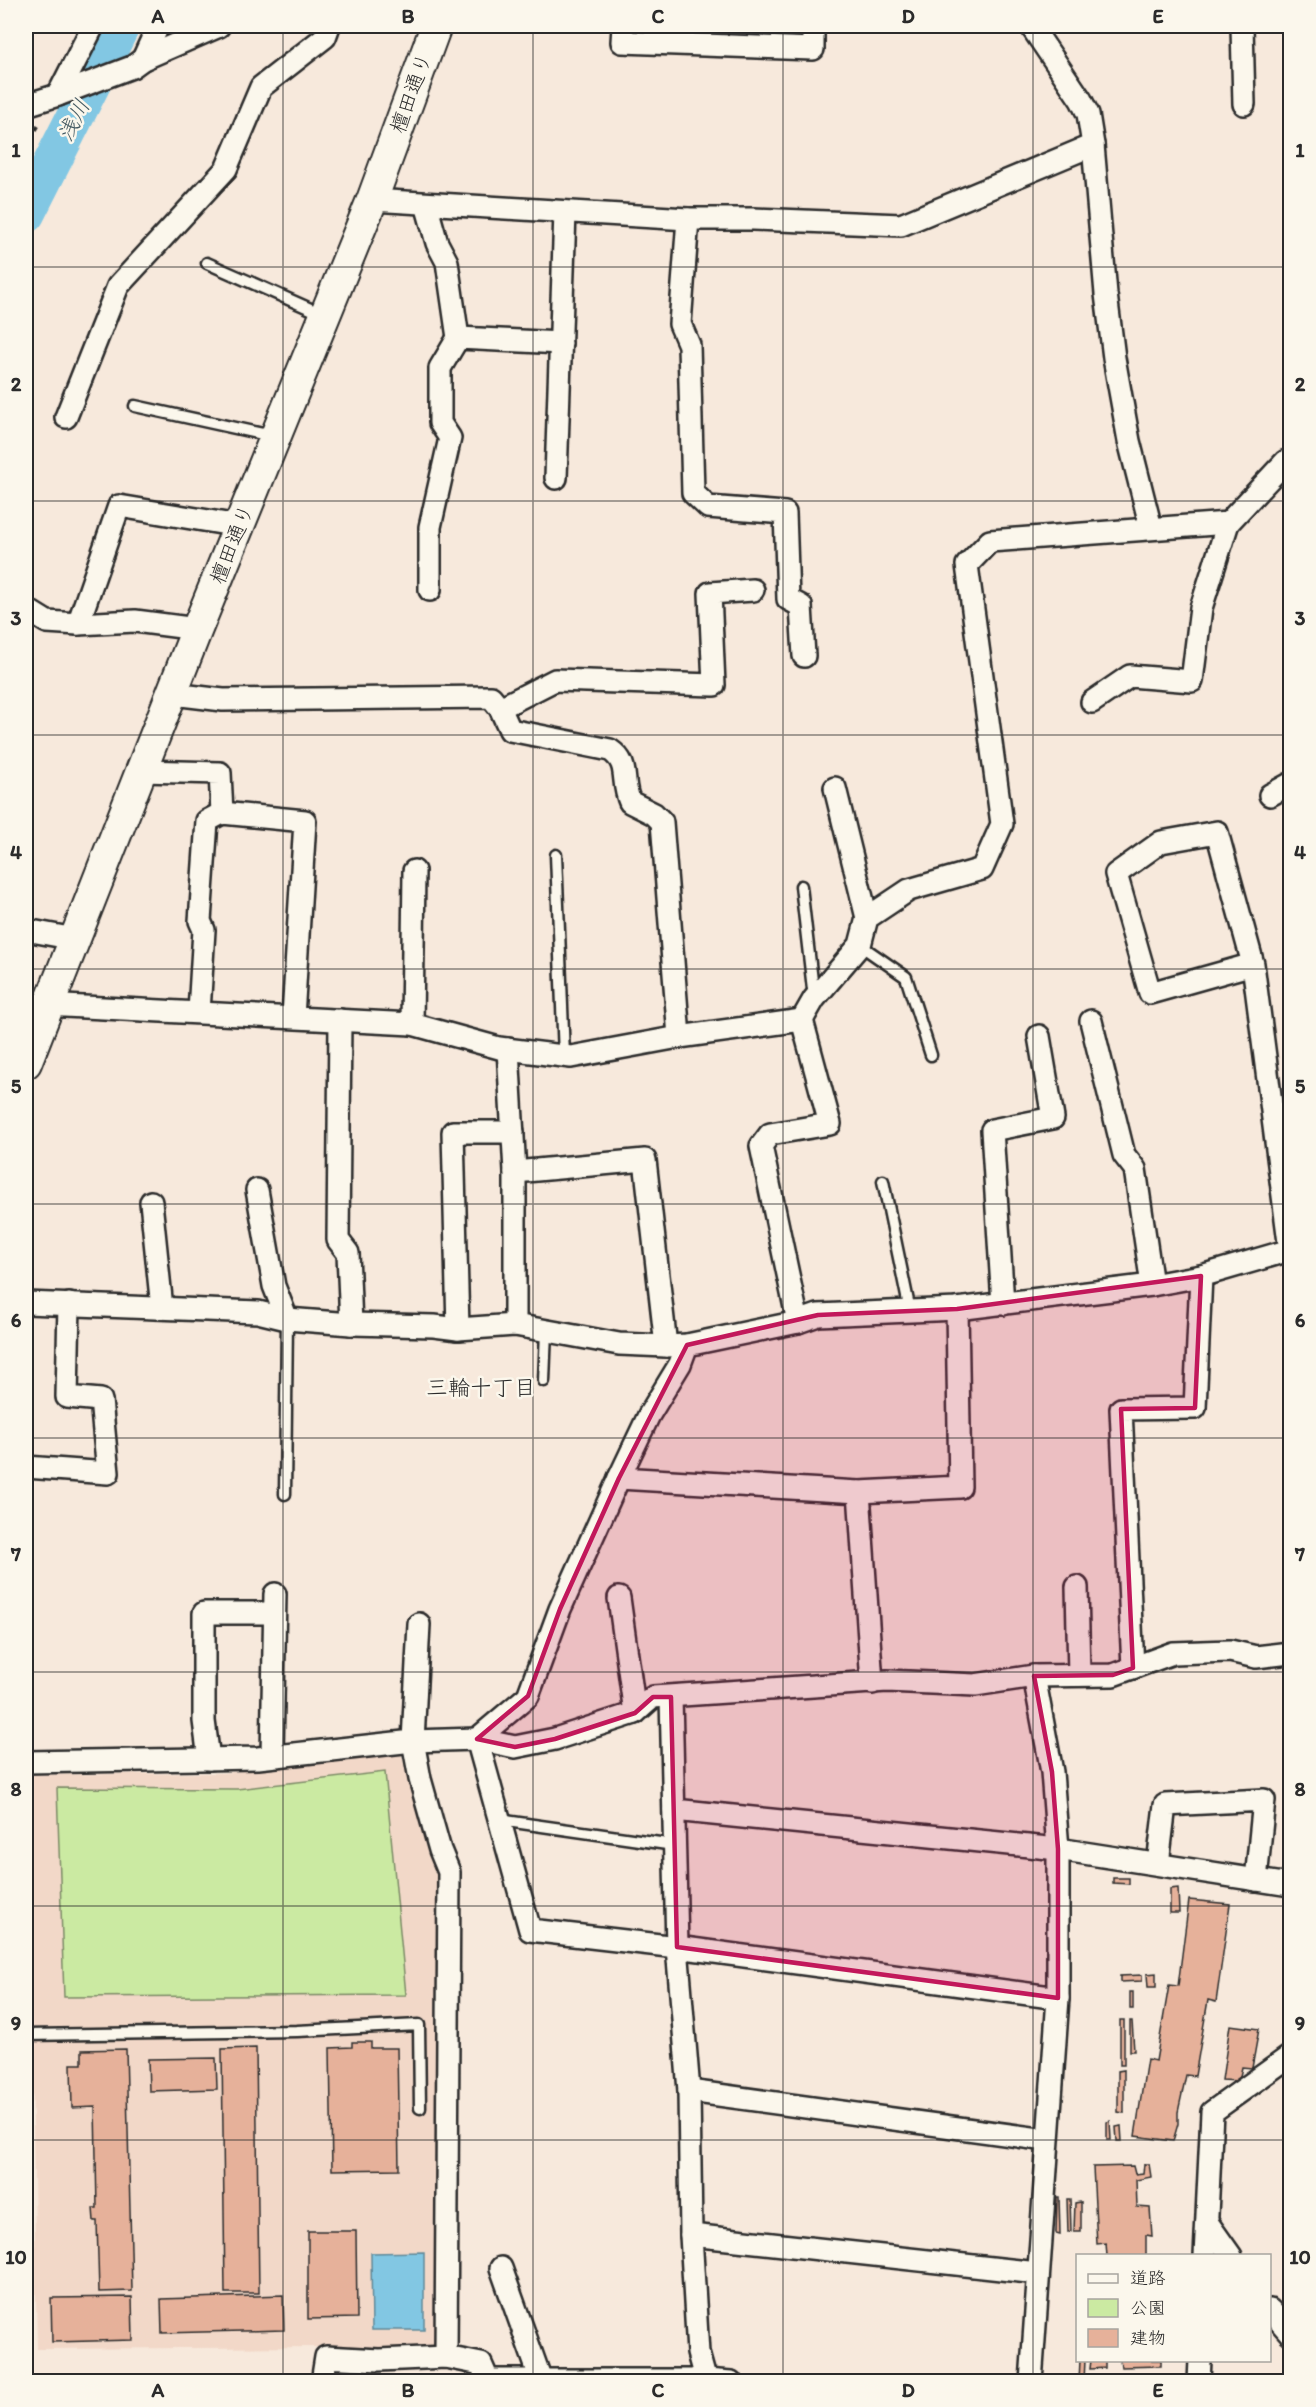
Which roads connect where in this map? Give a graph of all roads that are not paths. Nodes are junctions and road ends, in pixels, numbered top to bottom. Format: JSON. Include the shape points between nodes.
{"nodes":[{"id":1,"x":93,"y":26,"type":"edge"},
{"id":2,"x":158,"y":26,"type":"edge"},
{"id":3,"x":219,"y":26,"type":"edge"},
{"id":4,"x":329,"y":26,"type":"edge"},
{"id":5,"x":435,"y":26,"type":"edge"},
{"id":6,"x":623,"y":26,"type":"edge"},
{"id":7,"x":813,"y":26,"type":"edge"},
{"id":8,"x":1031,"y":26,"type":"edge"},
{"id":9,"x":1242,"y":26,"type":"edge"},
{"id":10,"x":137,"y":63,"type":"junction"},
{"id":11,"x":64,"y":93,"type":"junction"},
{"id":12,"x":1244,"y":104,"type":"dead end"},
{"id":13,"x":26,"y":105,"type":"edge"},
{"id":14,"x":1093,"y":145,"type":"junction"},
{"id":15,"x":372,"y":200,"type":"junction"},
{"id":16,"x":426,"y":204,"type":"junction"},
{"id":17,"x":565,"y":212,"type":"junction"},
{"id":18,"x":688,"y":219,"type":"junction"},
{"id":19,"x":207,"y":263,"type":"dead end"},
{"id":20,"x":325,"y":316,"type":"junction"},
{"id":21,"x":458,"y":338,"type":"junction"},
{"id":22,"x":561,"y":343,"type":"junction"},
{"id":23,"x":135,"y":406,"type":"dead end"},
{"id":24,"x":66,"y":417,"type":"dead end"},
{"id":25,"x":275,"y":437,"type":"junction"},
{"id":26,"x":1290,"y":460,"type":"edge"},
{"id":27,"x":556,"y":478,"type":"dead end"},
{"id":28,"x":1228,"y":523,"type":"junction"},
{"id":29,"x":239,"y":526,"type":"junction"},
{"id":30,"x":1151,"y":528,"type":"junction"},
{"id":31,"x":430,"y":590,"type":"dead end"},
{"id":32,"x":753,"y":590,"type":"dead end"},
{"id":33,"x":26,"y":609,"type":"edge"},
{"id":34,"x":78,"y":624,"type":"junction"},
{"id":35,"x":197,"y":629,"type":"junction"},
{"id":36,"x":804,"y":656,"type":"dead end"},
{"id":37,"x":173,"y":694,"type":"junction"},
{"id":38,"x":1092,"y":702,"type":"dead end"},
{"id":39,"x":500,"y":708,"type":"junction"},
{"id":40,"x":141,"y":771,"type":"junction"},
{"id":41,"x":1290,"y":784,"type":"edge"},
{"id":42,"x":835,"y":788,"type":"dead end"},
{"id":43,"x":1270,"y":795,"type":"dead end"},
{"id":44,"x":222,"y":813,"type":"junction"},
{"id":45,"x":556,"y":855,"type":"dead end"},
{"id":46,"x":414,"y":872,"type":"dead end"},
{"id":47,"x":801,"y":886,"type":"dead end"},
{"id":48,"x":867,"y":918,"type":"junction"},
{"id":49,"x":26,"y":930,"type":"edge"},
{"id":50,"x":75,"y":939,"type":"junction"},
{"id":51,"x":860,"y":945,"type":"junction"},
{"id":52,"x":1253,"y":964,"type":"junction"},
{"id":53,"x":814,"y":999,"type":"junction"},
{"id":54,"x":38,"y":1004,"type":"edge"},
{"id":55,"x":199,"y":1012,"type":"junction"},
{"id":56,"x":293,"y":1017,"type":"junction"},
{"id":57,"x":340,"y":1020,"type":"junction"},
{"id":58,"x":802,"y":1020,"type":"junction"},
{"id":59,"x":1090,"y":1022,"type":"dead end"},
{"id":60,"x":412,"y":1024,"type":"junction"},
{"id":61,"x":1039,"y":1036,"type":"dead end"},
{"id":62,"x":679,"y":1037,"type":"junction"},
{"id":63,"x":508,"y":1049,"type":"junction"},
{"id":64,"x":931,"y":1055,"type":"dead end"},
{"id":65,"x":564,"y":1056,"type":"junction"},
{"id":66,"x":26,"y":1063,"type":"edge"},
{"id":67,"x":513,"y":1132,"type":"junction"},
{"id":68,"x":515,"y":1172,"type":"junction"},
{"id":69,"x":883,"y":1181,"type":"dead end"},
{"id":70,"x":257,"y":1190,"type":"dead end"},
{"id":71,"x":151,"y":1202,"type":"dead end"},
{"id":72,"x":1290,"y":1250,"type":"edge"},
{"id":73,"x":1201,"y":1276,"type":"junction"},
{"id":74,"x":1152,"y":1285,"type":"junction"},
{"id":75,"x":26,"y":1303,"type":"edge"},
{"id":76,"x":69,"y":1304,"type":"junction"},
{"id":77,"x":1003,"y":1304,"type":"junction"},
{"id":78,"x":162,"y":1308,"type":"junction"},
{"id":79,"x":957,"y":1309,"type":"junction"},
{"id":80,"x":910,"y":1311,"type":"junction"},
{"id":81,"x":287,"y":1319,"type":"junction"},
{"id":82,"x":798,"y":1322,"type":"junction"},
{"id":83,"x":351,"y":1324,"type":"junction"},
{"id":84,"x":515,"y":1325,"type":"junction"},
{"id":85,"x":458,"y":1329,"type":"junction"},
{"id":86,"x":546,"y":1331,"type":"junction"},
{"id":87,"x":687,"y":1345,"type":"junction"},
{"id":88,"x":666,"y":1346,"type":"junction"},
{"id":89,"x":544,"y":1381,"type":"dead end"},
{"id":90,"x":26,"y":1467,"type":"edge"},
{"id":91,"x":618,"y":1478,"type":"junction"},
{"id":92,"x":859,"y":1492,"type":"junction"},
{"id":93,"x":285,"y":1494,"type":"dead end"},
{"id":94,"x":1077,"y":1587,"type":"dead end"},
{"id":95,"x":619,"y":1598,"type":"dead end"},
{"id":96,"x":419,"y":1623,"type":"dead end"},
{"id":97,"x":1290,"y":1653,"type":"edge"},
{"id":98,"x":1133,"y":1668,"type":"junction"},
{"id":99,"x":1079,"y":1675,"type":"junction"},
{"id":100,"x":1034,"y":1676,"type":"junction"},
{"id":101,"x":872,"y":1683,"type":"junction"},
{"id":102,"x":671,"y":1697,"type":"junction"},
{"id":103,"x":635,"y":1713,"type":"junction"},
{"id":104,"x":477,"y":1739,"type":"junction"},
{"id":105,"x":413,"y":1742,"type":"junction"},
{"id":106,"x":272,"y":1756,"type":"junction"},
{"id":107,"x":209,"y":1759,"type":"junction"},
{"id":108,"x":26,"y":1762,"type":"edge"},
{"id":109,"x":674,"y":1810,"type":"junction"},
{"id":110,"x":499,"y":1820,"type":"junction"},
{"id":111,"x":675,"y":1845,"type":"junction"},
{"id":112,"x":1058,"y":1849,"type":"junction"},
{"id":113,"x":1158,"y":1864,"type":"junction"},
{"id":114,"x":1256,"y":1880,"type":"junction"},
{"id":115,"x":1290,"y":1885,"type":"edge"},
{"id":116,"x":677,"y":1947,"type":"junction"},
{"id":117,"x":1058,"y":1998,"type":"junction"},
{"id":118,"x":26,"y":2035,"type":"edge"},
{"id":119,"x":1290,"y":2056,"type":"edge"},
{"id":120,"x":689,"y":2091,"type":"junction"},
{"id":121,"x":420,"y":2108,"type":"dead end"},
{"id":122,"x":1047,"y":2140,"type":"junction"},
{"id":123,"x":1207,"y":2222,"type":"junction"},
{"id":124,"x":691,"y":2235,"type":"junction"},
{"id":125,"x":1206,"y":2254,"type":"edge"},
{"id":126,"x":1229,"y":2254,"type":"edge"},
{"id":127,"x":501,"y":2268,"type":"dead end"},
{"id":128,"x":1038,"y":2272,"type":"junction"},
{"id":129,"x":1271,"y":2312,"type":"edge"},
{"id":130,"x":1290,"y":2333,"type":"edge"},
{"id":131,"x":446,"y":2357,"type":"junction"},
{"id":132,"x":1200,"y":2362,"type":"edge"},
{"id":133,"x":541,"y":2380,"type":"junction"},
{"id":134,"x":488,"y":2381,"type":"edge"},
{"id":135,"x":706,"y":2381,"type":"edge"},
{"id":136,"x":322,"y":2382,"type":"edge"},
{"id":137,"x":731,"y":2382,"type":"edge"},
{"id":138,"x":1031,"y":2382,"type":"edge"},
{"id":139,"x":1199,"y":2382,"type":"edge"}],
"edges":[{"from":1,"to":11,"type":"street"},
{"from":2,"to":10,"type":"street"},
{"from":3,"to":10,"type":"street"},
{"from":4,"to":24,"type":"street","via":[[326,37],[261,87],[226,169],[118,286]]},
{"from":5,"to":15,"type":"street","name":"檀田通り"},
{"from":6,"to":7,"type":"street","via":[[622,42],[813,49]]},
{"from":8,"to":14,"type":"street","via":[[1081,100],[1088,114]]},
{"from":9,"to":12,"type":"street"},
{"from":10,"to":11,"type":"street"},
{"from":11,"to":13,"type":"street"},
{"from":14,"to":18,"type":"street","via":[[901,225]]},
{"from":14,"to":30,"type":"street","via":[[1114,358]]},
{"from":15,"to":16,"type":"street"},
{"from":15,"to":20,"type":"street","name":"檀田通り"},
{"from":16,"to":17,"type":"street"},
{"from":16,"to":21,"type":"street","via":[[447,262]]},
{"from":17,"to":18,"type":"street"},
{"from":17,"to":22,"type":"street"},
{"from":18,"to":36,"type":"street","via":[[680,324],[689,345],[693,494],[708,507],[785,513],[788,599],[801,606]]},
{"from":19,"to":20,"type":"lane"},
{"from":20,"to":25,"type":"street","name":"檀田通り"},
{"from":21,"to":22,"type":"street"},
{"from":21,"to":31,"type":"street","via":[[440,368],[440,423],[450,438],[430,527]]},
{"from":22,"to":27,"type":"street"},
{"from":23,"to":25,"type":"lane"},
{"from":25,"to":29,"type":"street","name":"檀田通り"},
{"from":26,"to":28,"type":"street"},
{"from":28,"to":30,"type":"street"},
{"from":28,"to":38,"type":"street","via":[[1201,608],[1192,681],[1130,676]]},
{"from":29,"to":34,"type":"street","via":[[118,506]]},
{"from":29,"to":35,"type":"street","name":"檀田通り"},
{"from":30,"to":48,"type":"street","via":[[990,541],[967,565],[1002,824],[981,869],[909,890]]},
{"from":32,"to":39,"type":"street","via":[[710,593],[714,685],[555,680]]},
{"from":33,"to":34,"type":"street","via":[[46,622]]},
{"from":34,"to":35,"type":"street","via":[[135,621]]},
{"from":35,"to":37,"type":"street","name":"檀田通り"},
{"from":37,"to":39,"type":"street","via":[[223,700],[491,697]]},
{"from":37,"to":40,"type":"street","name":"檀田通り"},
{"from":39,"to":62,"type":"street","via":[[510,730],[615,753],[623,764],[624,789],[630,802],[663,822]]},
{"from":40,"to":44,"type":"street","via":[[220,773]]},
{"from":40,"to":50,"type":"street","name":"檀田通り"},
{"from":41,"to":43,"type":"street"},
{"from":42,"to":48,"type":"street"},
{"from":44,"to":55,"type":"street","via":[[207,821]]},
{"from":44,"to":56,"type":"street","via":[[305,821]]},
{"from":45,"to":65,"type":"lane"},
{"from":46,"to":60,"type":"street"},
{"from":47,"to":53,"type":"lane"},
{"from":48,"to":51,"type":"street"},
{"from":49,"to":50,"type":"street"},
{"from":50,"to":54,"type":"street","name":"檀田通り"},
{"from":51,"to":53,"type":"street"},
{"from":51,"to":64,"type":"lane","via":[[906,977]]},
{"from":52,"to":52,"type":"street","via":[[1217,832],[1161,842],[1116,874],[1150,993]]},
{"from":52,"to":72,"type":"street"},
{"from":53,"to":58,"type":"street"},
{"from":54,"to":55,"type":"street"},
{"from":54,"to":66,"type":"street","name":"檀田通り"},
{"from":55,"to":56,"type":"street"},
{"from":56,"to":57,"type":"street"},
{"from":57,"to":60,"type":"street"},
{"from":57,"to":83,"type":"street","via":[[338,1240],[348,1253]]},
{"from":58,"to":62,"type":"street"},
{"from":58,"to":82,"type":"street","via":[[831,1124],[770,1134],[761,1146]]},
{"from":59,"to":74,"type":"street","via":[[1124,1155],[1135,1169]]},
{"from":60,"to":63,"type":"street"},
{"from":61,"to":77,"type":"street","via":[[1053,1118],[992,1130]]},
{"from":62,"to":65,"type":"street"},
{"from":63,"to":65,"type":"street"},
{"from":63,"to":67,"type":"street"},
{"from":67,"to":68,"type":"street"},
{"from":67,"to":85,"type":"street","via":[[453,1132]]},
{"from":68,"to":84,"type":"street"},
{"from":68,"to":88,"type":"street","via":[[645,1160]]},
{"from":69,"to":80,"type":"lane"},
{"from":70,"to":81,"type":"street","via":[[274,1286]]},
{"from":71,"to":78,"type":"street"},
{"from":72,"to":73,"type":"street"},
{"from":73,"to":74,"type":"street"},
{"from":73,"to":98,"type":"street","via":[[1195,1408],[1121,1409]]},
{"from":74,"to":77,"type":"street"},
{"from":75,"to":76,"type":"street"},
{"from":76,"to":78,"type":"street"},
{"from":76,"to":90,"type":"street","via":[[67,1397],[101,1400],[108,1473]]},
{"from":77,"to":79,"type":"street"},
{"from":78,"to":81,"type":"street","via":[[258,1312]]},
{"from":79,"to":80,"type":"street"},
{"from":79,"to":92,"type":"street","via":[[960,1487]]},
{"from":80,"to":82,"type":"street","via":[[818,1315]]},
{"from":81,"to":83,"type":"street"},
{"from":81,"to":93,"type":"lane"},
{"from":82,"to":87,"type":"street"},
{"from":83,"to":85,"type":"street"},
{"from":84,"to":85,"type":"street"},
{"from":84,"to":86,"type":"street"},
{"from":86,"to":88,"type":"street","via":[[619,1344]]},
{"from":86,"to":89,"type":"lane"},
{"from":87,"to":88,"type":"street"},
{"from":87,"to":91,"type":"street"},
{"from":91,"to":92,"type":"street"},
{"from":91,"to":104,"type":"street","via":[[560,1609],[528,1696]]},
{"from":92,"to":101,"type":"street"},
{"from":94,"to":99,"type":"street"},
{"from":95,"to":103,"type":"street"},
{"from":96,"to":105,"type":"street"},
{"from":97,"to":98,"type":"street","via":[[1256,1657],[1230,1651],[1173,1653]]},
{"from":98,"to":99,"type":"street","via":[[1113,1675]]},
{"from":99,"to":100,"type":"street"},
{"from":100,"to":101,"type":"street","via":[[975,1685]]},
{"from":100,"to":112,"type":"street","via":[[1052,1772]]},
{"from":101,"to":102,"type":"street"},
{"from":102,"to":103,"type":"street","via":[[653,1697]]},
{"from":102,"to":109,"type":"street"},
{"from":103,"to":104,"type":"street","via":[[555,1739],[515,1747]]},
{"from":104,"to":105,"type":"street"},
{"from":104,"to":110,"type":"street"},
{"from":105,"to":106,"type":"street"},
{"from":105,"to":131,"type":"street","via":[[420,1779],[449,1872]]},
{"from":106,"to":107,"type":"street"},
{"from":106,"to":107,"type":"street","via":[[275,1604],[204,1613],[204,1721]]},
{"from":107,"to":108,"type":"street"},
{"from":109,"to":111,"type":"street"},
{"from":109,"to":112,"type":"street"},
{"from":110,"to":111,"type":"lane"},
{"from":110,"to":116,"type":"street","via":[[530,1930]]},
{"from":111,"to":116,"type":"street"},
{"from":112,"to":113,"type":"street"},
{"from":112,"to":117,"type":"street"},
{"from":113,"to":114,"type":"street"},
{"from":113,"to":114,"type":"street","via":[[1165,1805],[1264,1800]]},
{"from":114,"to":115,"type":"street"},
{"from":116,"to":117,"type":"street"},
{"from":116,"to":120,"type":"street"},
{"from":117,"to":122,"type":"street"},
{"from":118,"to":121,"type":"lane","via":[[419,2025]]},
{"from":119,"to":123,"type":"street","via":[[1212,2112]]},
{"from":120,"to":122,"type":"street"},
{"from":120,"to":124,"type":"street"},
{"from":122,"to":128,"type":"street"},
{"from":123,"to":125,"type":"street"},
{"from":123,"to":126,"type":"street"},
{"from":124,"to":128,"type":"street"},
{"from":124,"to":135,"type":"street","via":[[698,2353]]},
{"from":127,"to":133,"type":"street"},
{"from":128,"to":138,"type":"street"},
{"from":129,"to":130,"type":"street"},
{"from":131,"to":134,"type":"street","via":[[481,2364]]},
{"from":131,"to":136,"type":"street","via":[[326,2357]]},
{"from":132,"to":139,"type":"street"},
{"from":133,"to":134,"type":"street"},
{"from":133,"to":135,"type":"street"},
{"from":135,"to":137,"type":"street"}]}
